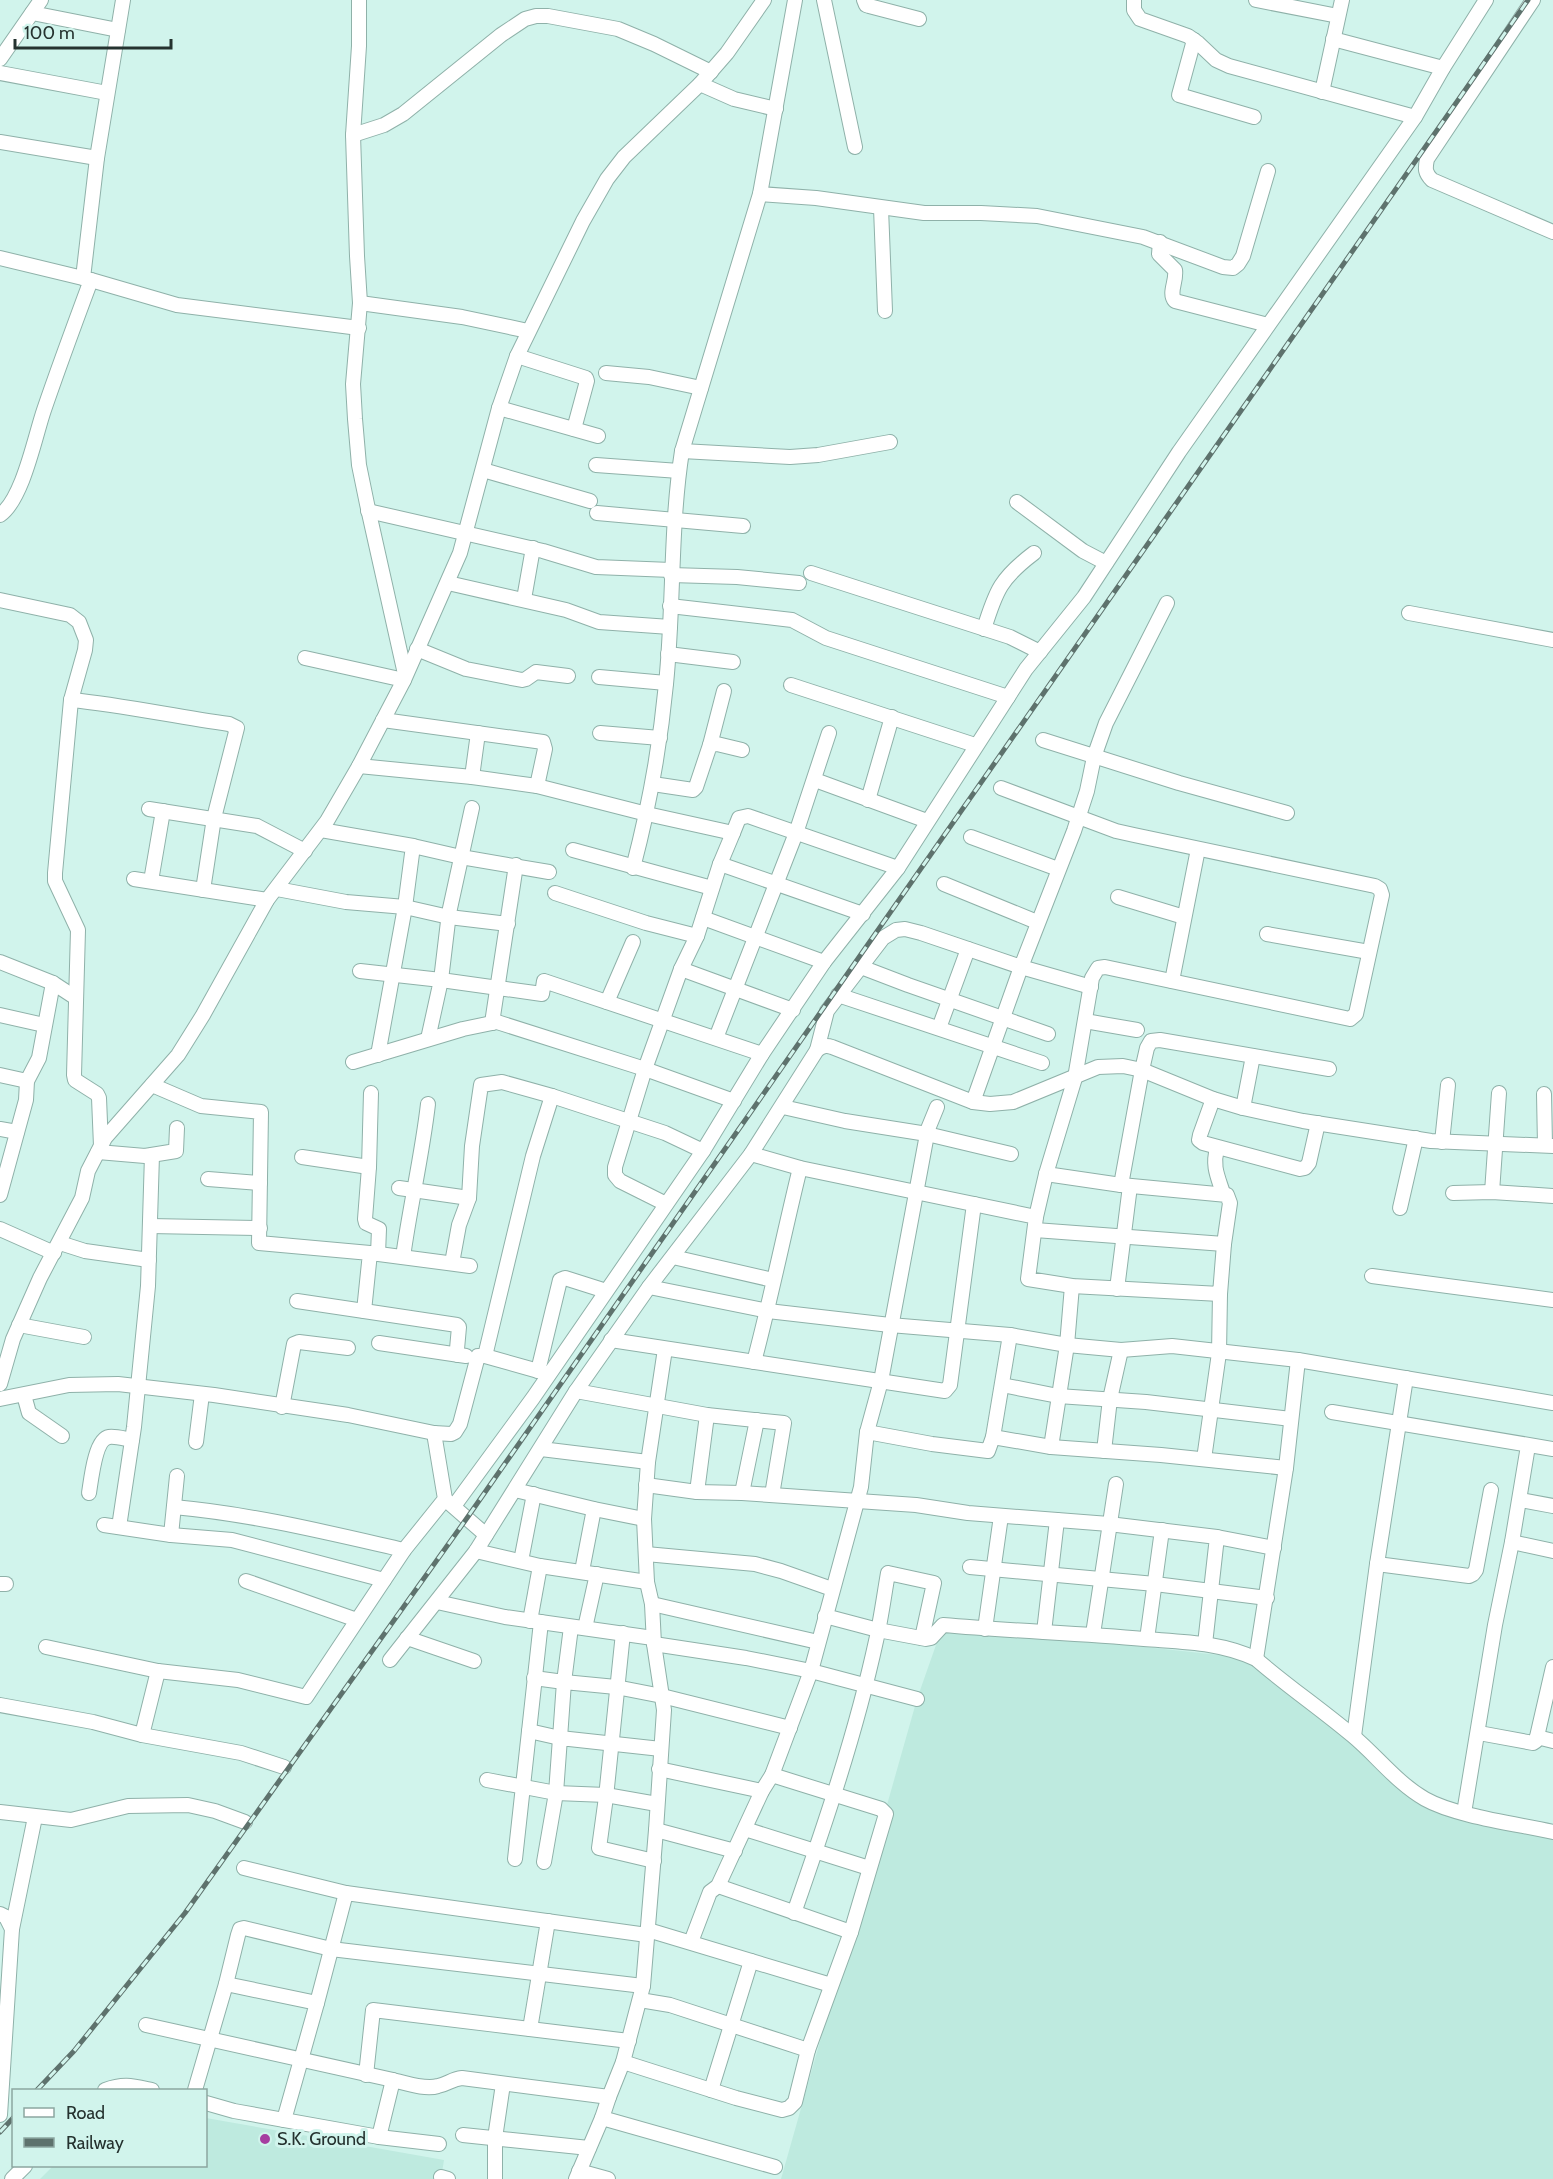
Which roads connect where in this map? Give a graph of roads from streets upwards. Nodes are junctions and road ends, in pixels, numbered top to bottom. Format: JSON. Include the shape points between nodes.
{"nodes":[{"id":1,"x":41,"y":0,"type":"edge"},
{"id":2,"x":123,"y":0,"type":"edge"},
{"id":3,"x":358,"y":0,"type":"edge"},
{"id":4,"x":764,"y":0,"type":"edge"},
{"id":5,"x":795,"y":0,"type":"edge"},
{"id":6,"x":824,"y":0,"type":"edge"},
{"id":7,"x":864,"y":0,"type":"edge"},
{"id":8,"x":1134,"y":0,"type":"edge"},
{"id":9,"x":1256,"y":0,"type":"edge"},
{"id":10,"x":1342,"y":0,"type":"edge"},
{"id":11,"x":1486,"y":0,"type":"edge"},
{"id":12,"x":1533,"y":0,"type":"edge"},
{"id":13,"x":32,"y":13,"type":"junction"},
{"id":14,"x":1338,"y":16,"type":"junction"},
{"id":15,"x":919,"y":19,"type":"dead end"},
{"id":16,"x":118,"y":30,"type":"junction"},
{"id":17,"x":1333,"y":39,"type":"junction"},
{"id":18,"x":1194,"y":40,"type":"junction"},
{"id":19,"x":1,"y":56,"type":"edge"},
{"id":20,"x":1443,"y":69,"type":"junction"},
{"id":21,"x":711,"y":72,"type":"junction"},
{"id":22,"x":0,"y":73,"type":"edge"},
{"id":23,"x":700,"y":84,"type":"junction"},
{"id":24,"x":1322,"y":92,"type":"junction"},
{"id":25,"x":106,"y":93,"type":"junction"},
{"id":26,"x":776,"y":109,"type":"junction"},
{"id":27,"x":1254,"y":117,"type":"dead end"},
{"id":28,"x":1415,"y":117,"type":"junction"},
{"id":29,"x":353,"y":135,"type":"junction"},
{"id":30,"x":0,"y":142,"type":"edge"},
{"id":31,"x":855,"y":147,"type":"dead end"},
{"id":32,"x":97,"y":158,"type":"junction"},
{"id":33,"x":1268,"y":171,"type":"dead end"},
{"id":34,"x":760,"y":194,"type":"junction"},
{"id":35,"x":881,"y":208,"type":"junction"},
{"id":36,"x":1553,"y":232,"type":"edge"},
{"id":37,"x":1160,"y":242,"type":"junction"},
{"id":38,"x":0,"y":258,"type":"edge"},
{"id":39,"x":87,"y":279,"type":"junction"},
{"id":40,"x":360,"y":303,"type":"junction"},
{"id":41,"x":885,"y":311,"type":"dead end"},
{"id":42,"x":1268,"y":326,"type":"junction"},
{"id":43,"x":359,"y":328,"type":"junction"},
{"id":44,"x":528,"y":331,"type":"junction"},
{"id":45,"x":517,"y":356,"type":"junction"},
{"id":46,"x":606,"y":373,"type":"dead end"},
{"id":47,"x":701,"y":388,"type":"junction"},
{"id":48,"x":499,"y":408,"type":"junction"},
{"id":49,"x":574,"y":429,"type":"junction"},
{"id":50,"x":598,"y":436,"type":"dead end"},
{"id":51,"x":890,"y":442,"type":"dead end"},
{"id":52,"x":682,"y":451,"type":"junction"},
{"id":53,"x":596,"y":465,"type":"dead end"},
{"id":54,"x":483,"y":470,"type":"junction"},
{"id":55,"x":679,"y":471,"type":"junction"},
{"id":56,"x":1017,"y":502,"type":"dead end"},
{"id":57,"x":368,"y":512,"type":"junction"},
{"id":58,"x":0,"y":515,"type":"edge"},
{"id":59,"x":675,"y":520,"type":"junction"},
{"id":60,"x":744,"y":526,"type":"dead end"},
{"id":61,"x":466,"y":534,"type":"junction"},
{"id":62,"x":532,"y":548,"type":"junction"},
{"id":63,"x":1034,"y":553,"type":"dead end"},
{"id":64,"x":1106,"y":563,"type":"junction"},
{"id":65,"x":671,"y":572,"type":"junction"},
{"id":66,"x":811,"y":573,"type":"dead end"},
{"id":67,"x":448,"y":583,"type":"junction"},
{"id":68,"x":799,"y":583,"type":"dead end"},
{"id":69,"x":524,"y":599,"type":"junction"},
{"id":70,"x":0,"y":600,"type":"edge"},
{"id":71,"x":1167,"y":603,"type":"dead end"},
{"id":72,"x":670,"y":606,"type":"junction"},
{"id":73,"x":1409,"y":613,"type":"dead end"},
{"id":74,"x":670,"y":627,"type":"junction"},
{"id":75,"x":984,"y":629,"type":"junction"},
{"id":76,"x":1553,"y":640,"type":"edge"},
{"id":77,"x":417,"y":649,"type":"junction"},
{"id":78,"x":1040,"y":652,"type":"junction"},
{"id":79,"x":668,"y":654,"type":"junction"},
{"id":80,"x":305,"y":658,"type":"dead end"},
{"id":81,"x":733,"y":662,"type":"dead end"},
{"id":82,"x":568,"y":676,"type":"dead end"},
{"id":83,"x":404,"y":677,"type":"junction"},
{"id":84,"x":599,"y":677,"type":"dead end"},
{"id":85,"x":666,"y":683,"type":"junction"},
{"id":86,"x":791,"y":685,"type":"dead end"},
{"id":87,"x":724,"y":691,"type":"dead end"},
{"id":88,"x":1008,"y":697,"type":"junction"},
{"id":89,"x":71,"y":700,"type":"junction"},
{"id":90,"x":892,"y":717,"type":"junction"},
{"id":91,"x":382,"y":720,"type":"junction"},
{"id":92,"x":478,"y":733,"type":"junction"},
{"id":93,"x":600,"y":733,"type":"dead end"},
{"id":94,"x":829,"y":733,"type":"dead end"},
{"id":95,"x":660,"y":738,"type":"junction"},
{"id":96,"x":1043,"y":740,"type":"dead end"},
{"id":97,"x":710,"y":745,"type":"junction"},
{"id":98,"x":975,"y":745,"type":"junction"},
{"id":99,"x":742,"y":750,"type":"dead end"},
{"id":100,"x":1094,"y":757,"type":"junction"},
{"id":101,"x":359,"y":766,"type":"junction"},
{"id":102,"x":472,"y":777,"type":"junction"},
{"id":103,"x":815,"y":780,"type":"junction"},
{"id":104,"x":653,"y":784,"type":"junction"},
{"id":105,"x":537,"y":786,"type":"junction"},
{"id":106,"x":1001,"y":788,"type":"dead end"},
{"id":107,"x":868,"y":800,"type":"junction"},
{"id":108,"x":472,"y":808,"type":"dead end"},
{"id":109,"x":1287,"y":813,"type":"dead end"},
{"id":110,"x":647,"y":814,"type":"junction"},
{"id":111,"x":1078,"y":817,"type":"junction"},
{"id":112,"x":214,"y":818,"type":"junction"},
{"id":113,"x":927,"y":821,"type":"junction"},
{"id":114,"x":321,"y":830,"type":"junction"},
{"id":115,"x":732,"y":832,"type":"junction"},
{"id":116,"x":796,"y":833,"type":"junction"},
{"id":117,"x":971,"y":837,"type":"dead end"},
{"id":118,"x":413,"y":846,"type":"junction"},
{"id":119,"x":1198,"y":849,"type":"junction"},
{"id":120,"x":573,"y":850,"type":"dead end"},
{"id":121,"x":305,"y":851,"type":"junction"},
{"id":122,"x":461,"y":857,"type":"junction"},
{"id":123,"x":720,"y":864,"type":"junction"},
{"id":124,"x":516,"y":865,"type":"junction"},
{"id":125,"x":633,"y":868,"type":"junction"},
{"id":126,"x":898,"y":868,"type":"junction"},
{"id":127,"x":1058,"y":869,"type":"junction"},
{"id":128,"x":549,"y":872,"type":"dead end"},
{"id":129,"x":134,"y":879,"type":"dead end"},
{"id":130,"x":151,"y":881,"type":"junction"},
{"id":131,"x":776,"y":884,"type":"junction"},
{"id":132,"x":944,"y":884,"type":"dead end"},
{"id":133,"x":712,"y":888,"type":"junction"},
{"id":134,"x":277,"y":889,"type":"junction"},
{"id":135,"x":203,"y":890,"type":"junction"},
{"id":136,"x":555,"y":893,"type":"dead end"},
{"id":137,"x":1118,"y":897,"type":"dead end"},
{"id":138,"x":267,"y":900,"type":"junction"},
{"id":139,"x":405,"y":907,"type":"junction"},
{"id":140,"x":863,"y":914,"type":"junction"},
{"id":141,"x":449,"y":917,"type":"junction"},
{"id":142,"x":1184,"y":917,"type":"junction"},
{"id":143,"x":703,"y":918,"type":"junction"},
{"id":144,"x":1037,"y":922,"type":"junction"},
{"id":145,"x":508,"y":924,"type":"junction"},
{"id":146,"x":1267,"y":934,"type":"dead end"},
{"id":147,"x":697,"y":936,"type":"junction"},
{"id":148,"x":755,"y":937,"type":"junction"},
{"id":149,"x":633,"y":942,"type":"dead end"},
{"id":150,"x":968,"y":950,"type":"junction"},
{"id":151,"x":1369,"y":952,"type":"junction"},
{"id":152,"x":0,"y":962,"type":"edge"},
{"id":153,"x":824,"y":962,"type":"junction"},
{"id":154,"x":861,"y":967,"type":"junction"},
{"id":155,"x":1021,"y":967,"type":"junction"},
{"id":156,"x":681,"y":969,"type":"junction"},
{"id":157,"x":360,"y":971,"type":"dead end"},
{"id":158,"x":391,"y":974,"type":"junction"},
{"id":159,"x":441,"y":980,"type":"junction"},
{"id":160,"x":1172,"y":981,"type":"junction"},
{"id":161,"x":54,"y":983,"type":"junction"},
{"id":162,"x":1091,"y":987,"type":"junction"},
{"id":163,"x":498,"y":988,"type":"junction"},
{"id":164,"x":735,"y":989,"type":"junction"},
{"id":165,"x":838,"y":995,"type":"junction"},
{"id":166,"x":76,"y":998,"type":"junction"},
{"id":167,"x":949,"y":999,"type":"junction"},
{"id":168,"x":607,"y":1002,"type":"junction"},
{"id":169,"x":793,"y":1010,"type":"junction"},
{"id":170,"x":0,"y":1015,"type":"edge"},
{"id":171,"x":1003,"y":1017,"type":"junction"},
{"id":172,"x":662,"y":1020,"type":"junction"},
{"id":173,"x":1085,"y":1021,"type":"junction"},
{"id":174,"x":492,"y":1023,"type":"junction"},
{"id":175,"x":44,"y":1025,"type":"junction"},
{"id":176,"x":939,"y":1028,"type":"junction"},
{"id":177,"x":1137,"y":1030,"type":"dead end"},
{"id":178,"x":1048,"y":1034,"type":"dead end"},
{"id":179,"x":716,"y":1038,"type":"junction"},
{"id":180,"x":428,"y":1039,"type":"junction"},
{"id":181,"x":993,"y":1046,"type":"junction"},
{"id":182,"x":818,"y":1050,"type":"junction"},
{"id":183,"x":762,"y":1054,"type":"junction"},
{"id":184,"x":378,"y":1055,"type":"junction"},
{"id":185,"x":1253,"y":1056,"type":"junction"},
{"id":186,"x":353,"y":1062,"type":"dead end"},
{"id":187,"x":1042,"y":1064,"type":"dead end"},
{"id":188,"x":645,"y":1069,"type":"junction"},
{"id":189,"x":1329,"y":1069,"type":"dead end"},
{"id":190,"x":1142,"y":1070,"type":"junction"},
{"id":191,"x":0,"y":1075,"type":"edge"},
{"id":192,"x":1075,"y":1078,"type":"junction"},
{"id":193,"x":27,"y":1082,"type":"junction"},
{"id":194,"x":152,"y":1085,"type":"junction"},
{"id":195,"x":1448,"y":1085,"type":"dead end"},
{"id":196,"x":371,"y":1093,"type":"dead end"},
{"id":197,"x":1499,"y":1093,"type":"dead end"},
{"id":198,"x":1544,"y":1094,"type":"dead end"},
{"id":199,"x":552,"y":1096,"type":"junction"},
{"id":200,"x":1213,"y":1099,"type":"junction"},
{"id":201,"x":734,"y":1101,"type":"junction"},
{"id":202,"x":973,"y":1102,"type":"junction"},
{"id":203,"x":428,"y":1104,"type":"dead end"},
{"id":204,"x":783,"y":1107,"type":"junction"},
{"id":205,"x":937,"y":1107,"type":"dead end"},
{"id":206,"x":1243,"y":1108,"type":"junction"},
{"id":207,"x":628,"y":1121,"type":"junction"},
{"id":208,"x":1318,"y":1123,"type":"junction"},
{"id":209,"x":177,"y":1128,"type":"dead end"},
{"id":210,"x":0,"y":1129,"type":"edge"},
{"id":211,"x":17,"y":1132,"type":"junction"},
{"id":212,"x":927,"y":1134,"type":"junction"},
{"id":213,"x":1416,"y":1138,"type":"junction"},
{"id":214,"x":1442,"y":1142,"type":"junction"},
{"id":215,"x":1497,"y":1144,"type":"junction"},
{"id":216,"x":1549,"y":1145,"type":"edge"},
{"id":217,"x":99,"y":1149,"type":"junction"},
{"id":218,"x":1217,"y":1149,"type":"junction"},
{"id":219,"x":703,"y":1151,"type":"junction"},
{"id":220,"x":751,"y":1154,"type":"junction"},
{"id":221,"x":1011,"y":1154,"type":"dead end"},
{"id":222,"x":152,"y":1155,"type":"junction"},
{"id":223,"x":302,"y":1156,"type":"dead end"},
{"id":224,"x":369,"y":1167,"type":"junction"},
{"id":225,"x":800,"y":1168,"type":"junction"},
{"id":226,"x":1046,"y":1174,"type":"junction"},
{"id":227,"x":208,"y":1179,"type":"dead end"},
{"id":228,"x":260,"y":1182,"type":"junction"},
{"id":229,"x":1125,"y":1186,"type":"junction"},
{"id":230,"x":399,"y":1188,"type":"dead end"},
{"id":231,"x":414,"y":1190,"type":"junction"},
{"id":232,"x":0,"y":1191,"type":"edge"},
{"id":233,"x":916,"y":1191,"type":"junction"},
{"id":234,"x":1492,"y":1192,"type":"junction"},
{"id":235,"x":1223,"y":1193,"type":"junction"},
{"id":236,"x":1452,"y":1193,"type":"dead end"},
{"id":237,"x":1553,"y":1196,"type":"edge"},
{"id":238,"x":470,"y":1198,"type":"junction"},
{"id":239,"x":666,"y":1204,"type":"junction"},
{"id":240,"x":974,"y":1204,"type":"junction"},
{"id":241,"x":1400,"y":1208,"type":"dead end"},
{"id":242,"x":1036,"y":1223,"type":"junction"},
{"id":243,"x":150,"y":1226,"type":"junction"},
{"id":244,"x":260,"y":1228,"type":"junction"},
{"id":245,"x":0,"y":1229,"type":"edge"},
{"id":246,"x":1124,"y":1236,"type":"junction"},
{"id":247,"x":1224,"y":1244,"type":"junction"},
{"id":248,"x":57,"y":1248,"type":"junction"},
{"id":249,"x":374,"y":1254,"type":"junction"},
{"id":250,"x":403,"y":1257,"type":"junction"},
{"id":251,"x":674,"y":1257,"type":"junction"},
{"id":252,"x":149,"y":1260,"type":"junction"},
{"id":253,"x":452,"y":1263,"type":"junction"},
{"id":254,"x":470,"y":1266,"type":"dead end"},
{"id":255,"x":1371,"y":1276,"type":"dead end"},
{"id":256,"x":773,"y":1280,"type":"junction"},
{"id":257,"x":1072,"y":1286,"type":"junction"},
{"id":258,"x":649,"y":1287,"type":"junction"},
{"id":259,"x":1117,"y":1289,"type":"junction"},
{"id":260,"x":606,"y":1291,"type":"junction"},
{"id":261,"x":1220,"y":1294,"type":"junction"},
{"id":262,"x":1553,"y":1300,"type":"edge"},
{"id":263,"x":297,"y":1301,"type":"dead end"},
{"id":264,"x":364,"y":1311,"type":"junction"},
{"id":265,"x":768,"y":1311,"type":"junction"},
{"id":266,"x":19,"y":1325,"type":"junction"},
{"id":267,"x":890,"y":1325,"type":"junction"},
{"id":268,"x":957,"y":1329,"type":"junction"},
{"id":269,"x":1010,"y":1335,"type":"junction"},
{"id":270,"x":84,"y":1337,"type":"dead end"},
{"id":271,"x":611,"y":1340,"type":"junction"},
{"id":272,"x":379,"y":1343,"type":"dead end"},
{"id":273,"x":1067,"y":1345,"type":"junction"},
{"id":274,"x":348,"y":1348,"type":"dead end"},
{"id":275,"x":665,"y":1349,"type":"junction"},
{"id":276,"x":1121,"y":1350,"type":"junction"},
{"id":277,"x":1219,"y":1353,"type":"junction"},
{"id":278,"x":458,"y":1355,"type":"junction"},
{"id":279,"x":481,"y":1357,"type":"junction"},
{"id":280,"x":1298,"y":1360,"type":"junction"},
{"id":281,"x":754,"y":1362,"type":"junction"},
{"id":282,"x":544,"y":1372,"type":"junction"},
{"id":283,"x":1406,"y":1378,"type":"junction"},
{"id":284,"x":881,"y":1381,"type":"junction"},
{"id":285,"x":0,"y":1384,"type":"edge"},
{"id":286,"x":1002,"y":1385,"type":"junction"},
{"id":287,"x":139,"y":1386,"type":"junction"},
{"id":288,"x":576,"y":1391,"type":"junction"},
{"id":289,"x":202,"y":1394,"type":"junction"},
{"id":290,"x":24,"y":1395,"type":"junction"},
{"id":291,"x":1058,"y":1396,"type":"junction"},
{"id":292,"x":0,"y":1399,"type":"edge"},
{"id":293,"x":1110,"y":1399,"type":"junction"},
{"id":294,"x":1553,"y":1403,"type":"edge"},
{"id":295,"x":656,"y":1405,"type":"junction"},
{"id":296,"x":282,"y":1407,"type":"junction"},
{"id":297,"x":1212,"y":1411,"type":"junction"},
{"id":298,"x":1332,"y":1412,"type":"dead end"},
{"id":299,"x":707,"y":1415,"type":"junction"},
{"id":300,"x":1291,"y":1419,"type":"junction"},
{"id":301,"x":757,"y":1420,"type":"junction"},
{"id":302,"x":1399,"y":1422,"type":"junction"},
{"id":303,"x":867,"y":1432,"type":"junction"},
{"id":304,"x":434,"y":1433,"type":"junction"},
{"id":305,"x":62,"y":1436,"type":"dead end"},
{"id":306,"x":993,"y":1437,"type":"junction"},
{"id":307,"x":132,"y":1440,"type":"junction"},
{"id":308,"x":196,"y":1442,"type":"dead end"},
{"id":309,"x":1528,"y":1446,"type":"junction"},
{"id":310,"x":1051,"y":1447,"type":"junction"},
{"id":311,"x":541,"y":1449,"type":"junction"},
{"id":312,"x":1553,"y":1449,"type":"edge"},
{"id":313,"x":1104,"y":1451,"type":"junction"},
{"id":314,"x":1204,"y":1459,"type":"junction"},
{"id":315,"x":648,"y":1462,"type":"junction"},
{"id":316,"x":1286,"y":1468,"type":"junction"},
{"id":317,"x":177,"y":1476,"type":"dead end"},
{"id":318,"x":1116,"y":1484,"type":"dead end"},
{"id":319,"x":646,"y":1485,"type":"junction"},
{"id":320,"x":515,"y":1490,"type":"junction"},
{"id":321,"x":1491,"y":1490,"type":"dead end"},
{"id":322,"x":697,"y":1492,"type":"junction"},
{"id":323,"x":89,"y":1493,"type":"dead end"},
{"id":324,"x":742,"y":1493,"type":"junction"},
{"id":325,"x":534,"y":1494,"type":"junction"},
{"id":326,"x":772,"y":1495,"type":"junction"},
{"id":327,"x":1520,"y":1500,"type":"junction"},
{"id":328,"x":856,"y":1502,"type":"junction"},
{"id":329,"x":449,"y":1503,"type":"junction"},
{"id":330,"x":1553,"y":1506,"type":"edge"},
{"id":331,"x":174,"y":1507,"type":"junction"},
{"id":332,"x":594,"y":1509,"type":"junction"},
{"id":333,"x":1001,"y":1516,"type":"junction"},
{"id":334,"x":644,"y":1519,"type":"junction"},
{"id":335,"x":1057,"y":1520,"type":"junction"},
{"id":336,"x":1109,"y":1524,"type":"junction"},
{"id":337,"x":104,"y":1525,"type":"dead end"},
{"id":338,"x":119,"y":1527,"type":"junction"},
{"id":339,"x":1162,"y":1530,"type":"junction"},
{"id":340,"x":171,"y":1535,"type":"junction"},
{"id":341,"x":486,"y":1535,"type":"junction"},
{"id":342,"x":1217,"y":1537,"type":"junction"},
{"id":343,"x":1512,"y":1542,"type":"junction"},
{"id":344,"x":1274,"y":1548,"type":"junction"},
{"id":345,"x":404,"y":1550,"type":"junction"},
{"id":346,"x":476,"y":1551,"type":"junction"},
{"id":347,"x":1553,"y":1551,"type":"edge"},
{"id":348,"x":646,"y":1554,"type":"junction"},
{"id":349,"x":520,"y":1561,"type":"junction"},
{"id":350,"x":1377,"y":1564,"type":"junction"},
{"id":351,"x":540,"y":1566,"type":"junction"},
{"id":352,"x":970,"y":1567,"type":"dead end"},
{"id":353,"x":993,"y":1569,"type":"junction"},
{"id":354,"x":582,"y":1571,"type":"junction"},
{"id":355,"x":597,"y":1574,"type":"junction"},
{"id":356,"x":1050,"y":1574,"type":"junction"},
{"id":357,"x":1101,"y":1579,"type":"junction"},
{"id":358,"x":384,"y":1580,"type":"junction"},
{"id":359,"x":246,"y":1581,"type":"dead end"},
{"id":360,"x":647,"y":1582,"type":"junction"},
{"id":361,"x":1155,"y":1584,"type":"junction"},
{"id":362,"x":832,"y":1588,"type":"junction"},
{"id":363,"x":1211,"y":1591,"type":"junction"},
{"id":364,"x":1267,"y":1598,"type":"junction"},
{"id":365,"x":437,"y":1602,"type":"junction"},
{"id":366,"x":652,"y":1604,"type":"junction"},
{"id":367,"x":825,"y":1616,"type":"junction"},
{"id":368,"x":357,"y":1620,"type":"junction"},
{"id":369,"x":536,"y":1621,"type":"junction"},
{"id":370,"x":578,"y":1627,"type":"junction"},
{"id":371,"x":985,"y":1629,"type":"junction"},
{"id":372,"x":878,"y":1630,"type":"junction"},
{"id":373,"x":1044,"y":1632,"type":"junction"},
{"id":374,"x":623,"y":1633,"type":"junction"},
{"id":375,"x":1093,"y":1634,"type":"junction"},
{"id":376,"x":407,"y":1638,"type":"junction"},
{"id":377,"x":922,"y":1638,"type":"junction"},
{"id":378,"x":1148,"y":1639,"type":"junction"},
{"id":379,"x":654,"y":1641,"type":"junction"},
{"id":380,"x":818,"y":1642,"type":"junction"},
{"id":381,"x":1205,"y":1644,"type":"junction"},
{"id":382,"x":46,"y":1647,"type":"dead end"},
{"id":383,"x":390,"y":1659,"type":"dead end"},
{"id":384,"x":1256,"y":1659,"type":"junction"},
{"id":385,"x":474,"y":1661,"type":"dead end"},
{"id":386,"x":1553,"y":1667,"type":"edge"},
{"id":387,"x":158,"y":1671,"type":"junction"},
{"id":388,"x":811,"y":1671,"type":"junction"},
{"id":389,"x":534,"y":1678,"type":"junction"},
{"id":390,"x":564,"y":1682,"type":"junction"},
{"id":391,"x":865,"y":1686,"type":"junction"},
{"id":392,"x":616,"y":1687,"type":"junction"},
{"id":393,"x":662,"y":1696,"type":"junction"},
{"id":394,"x":917,"y":1699,"type":"dead end"},
{"id":395,"x":0,"y":1705,"type":"edge"},
{"id":396,"x":790,"y":1728,"type":"junction"},
{"id":397,"x":529,"y":1731,"type":"junction"},
{"id":398,"x":1479,"y":1733,"type":"junction"},
{"id":399,"x":142,"y":1735,"type":"junction"},
{"id":400,"x":1354,"y":1736,"type":"junction"},
{"id":401,"x":1537,"y":1737,"type":"junction"},
{"id":402,"x":560,"y":1738,"type":"junction"},
{"id":403,"x":1553,"y":1741,"type":"edge"},
{"id":404,"x":611,"y":1743,"type":"junction"},
{"id":405,"x":661,"y":1749,"type":"junction"},
{"id":406,"x":284,"y":1767,"type":"dead end"},
{"id":407,"x":659,"y":1769,"type":"junction"},
{"id":408,"x":772,"y":1776,"type":"junction"},
{"id":409,"x":487,"y":1780,"type":"dead end"},
{"id":410,"x":523,"y":1785,"type":"junction"},
{"id":411,"x":762,"y":1791,"type":"junction"},
{"id":412,"x":556,"y":1793,"type":"junction"},
{"id":413,"x":833,"y":1794,"type":"junction"},
{"id":414,"x":606,"y":1795,"type":"junction"},
{"id":415,"x":657,"y":1804,"type":"junction"},
{"id":416,"x":0,"y":1812,"type":"edge"},
{"id":417,"x":1464,"y":1813,"type":"junction"},
{"id":418,"x":35,"y":1817,"type":"junction"},
{"id":419,"x":245,"y":1822,"type":"dead end"},
{"id":420,"x":745,"y":1829,"type":"junction"},
{"id":421,"x":656,"y":1830,"type":"junction"},
{"id":422,"x":1553,"y":1832,"type":"edge"},
{"id":423,"x":735,"y":1851,"type":"junction"},
{"id":424,"x":816,"y":1851,"type":"junction"},
{"id":425,"x":515,"y":1859,"type":"dead end"},
{"id":426,"x":654,"y":1861,"type":"junction"},
{"id":427,"x":544,"y":1862,"type":"dead end"},
{"id":428,"x":244,"y":1868,"type":"dead end"},
{"id":429,"x":869,"y":1868,"type":"junction"},
{"id":430,"x":718,"y":1886,"type":"junction"},
{"id":431,"x":346,"y":1893,"type":"junction"},
{"id":432,"x":794,"y":1913,"type":"junction"},
{"id":433,"x":0,"y":1914,"type":"edge"},
{"id":434,"x":548,"y":1922,"type":"junction"},
{"id":435,"x":12,"y":1929,"type":"junction"},
{"id":436,"x":851,"y":1932,"type":"junction"},
{"id":437,"x":647,"y":1933,"type":"junction"},
{"id":438,"x":691,"y":1942,"type":"junction"},
{"id":439,"x":331,"y":1949,"type":"junction"},
{"id":440,"x":751,"y":1961,"type":"junction"},
{"id":441,"x":538,"y":1974,"type":"junction"},
{"id":442,"x":226,"y":1984,"type":"junction"},
{"id":443,"x":831,"y":1985,"type":"junction"},
{"id":444,"x":643,"y":1986,"type":"junction"},
{"id":445,"x":639,"y":2001,"type":"junction"},
{"id":446,"x":317,"y":2003,"type":"junction"},
{"id":447,"x":146,"y":2025,"type":"dead end"},
{"id":448,"x":731,"y":2025,"type":"junction"},
{"id":449,"x":530,"y":2029,"type":"junction"},
{"id":450,"x":209,"y":2041,"type":"junction"},
{"id":451,"x":629,"y":2041,"type":"junction"},
{"id":452,"x":808,"y":2050,"type":"junction"},
{"id":453,"x":302,"y":2061,"type":"junction"},
{"id":454,"x":623,"y":2062,"type":"junction"},
{"id":455,"x":366,"y":2074,"type":"junction"},
{"id":456,"x":393,"y":2080,"type":"junction"},
{"id":457,"x":503,"y":2084,"type":"junction"},
{"id":458,"x":109,"y":2089,"type":"edge"},
{"id":459,"x":145,"y":2089,"type":"edge"},
{"id":460,"x":196,"y":2089,"type":"edge"},
{"id":461,"x":711,"y":2090,"type":"junction"},
{"id":462,"x":609,"y":2097,"type":"junction"},
{"id":463,"x":207,"y":2103,"type":"edge"},
{"id":464,"x":0,"y":2115,"type":"edge"},
{"id":465,"x":602,"y":2118,"type":"junction"},
{"id":466,"x":284,"y":2120,"type":"junction"},
{"id":467,"x":463,"y":2135,"type":"dead end"},
{"id":468,"x":379,"y":2137,"type":"junction"},
{"id":469,"x":495,"y":2138,"type":"junction"},
{"id":470,"x":439,"y":2144,"type":"dead end"},
{"id":471,"x":589,"y":2148,"type":"junction"},
{"id":472,"x":25,"y":2167,"type":"edge"},
{"id":473,"x":775,"y":2167,"type":"dead end"},
{"id":474,"x":577,"y":2175,"type":"edge"},
{"id":475,"x":12,"y":2179,"type":"edge"},
{"id":476,"x":495,"y":2179,"type":"edge"},
{"id":477,"x":608,"y":2179,"type":"edge"}],
"edges":[{"from":1,"to":13,"type":"street"},
{"from":2,"to":16,"type":"street"},
{"from":3,"to":29,"type":"street"},
{"from":4,"to":21,"type":"street"},
{"from":5,"to":26,"type":"street"},
{"from":6,"to":31,"type":"street"},
{"from":7,"to":15,"type":"street","via":[[866,5]]},
{"from":8,"to":18,"type":"street","via":[[1134,10],[1140,19]]},
{"from":9,"to":14,"type":"street"},
{"from":10,"to":14,"type":"street"},
{"from":11,"to":20,"type":"street"},
{"from":12,"to":36,"type":"street","via":[[1426,159],[1425,167],[1432,180]]},
{"from":13,"to":16,"type":"street"},
{"from":13,"to":19,"type":"street"},
{"from":14,"to":17,"type":"street"},
{"from":16,"to":25,"type":"street"},
{"from":17,"to":20,"type":"street"},
{"from":17,"to":24,"type":"street"},
{"from":18,"to":24,"type":"street","via":[[1229,66]]},
{"from":18,"to":27,"type":"street","via":[[1179,95]]},
{"from":20,"to":28,"type":"street"},
{"from":21,"to":23,"type":"street"},
{"from":21,"to":29,"type":"street","via":[[618,29],[536,16],[501,35],[403,114]]},
{"from":22,"to":25,"type":"street"},
{"from":23,"to":26,"type":"street","via":[[734,99]]},
{"from":23,"to":44,"type":"street","via":[[641,138],[607,179]]},
{"from":24,"to":28,"type":"street"},
{"from":25,"to":32,"type":"street"},
{"from":26,"to":34,"type":"street"},
{"from":28,"to":42,"type":"street"},
{"from":29,"to":40,"type":"street"},
{"from":30,"to":32,"type":"street"},
{"from":32,"to":39,"type":"street"},
{"from":33,"to":37,"type":"street","via":[[1243,256],[1233,268]]},
{"from":34,"to":35,"type":"street"},
{"from":34,"to":47,"type":"street"},
{"from":35,"to":37,"type":"street","via":[[1036,216]]},
{"from":35,"to":41,"type":"street"},
{"from":37,"to":42,"type":"street","via":[[1159,254],[1175,270],[1175,301]]},
{"from":38,"to":39,"type":"street"},
{"from":39,"to":43,"type":"street","via":[[177,306]]},
{"from":39,"to":58,"type":"street","via":[[23,477],[6,511]]},
{"from":40,"to":43,"type":"street"},
{"from":40,"to":44,"type":"street"},
{"from":42,"to":64,"type":"street"},
{"from":43,"to":57,"type":"street","via":[[353,384],[359,465]]},
{"from":44,"to":45,"type":"street"},
{"from":45,"to":48,"type":"street"},
{"from":45,"to":49,"type":"street","via":[[586,378]]},
{"from":46,"to":47,"type":"street"},
{"from":47,"to":52,"type":"street"},
{"from":48,"to":49,"type":"street"},
{"from":48,"to":54,"type":"street"},
{"from":49,"to":50,"type":"street"},
{"from":51,"to":52,"type":"street","via":[[790,457]]},
{"from":52,"to":55,"type":"street"},
{"from":53,"to":55,"type":"street"},
{"from":54,"to":59,"type":"street","via":[[594,507]]},
{"from":54,"to":61,"type":"street"},
{"from":55,"to":59,"type":"street"},
{"from":56,"to":64,"type":"street","via":[[1083,551]]},
{"from":57,"to":61,"type":"street"},
{"from":57,"to":83,"type":"street"},
{"from":59,"to":60,"type":"street"},
{"from":59,"to":65,"type":"street"},
{"from":61,"to":62,"type":"street"},
{"from":61,"to":67,"type":"street"},
{"from":62,"to":65,"type":"street","via":[[596,567]]},
{"from":62,"to":69,"type":"street"},
{"from":63,"to":75,"type":"street","via":[[1003,581]]},
{"from":64,"to":78,"type":"street"},
{"from":65,"to":68,"type":"street"},
{"from":65,"to":72,"type":"street"},
{"from":66,"to":75,"type":"street"},
{"from":67,"to":69,"type":"street"},
{"from":67,"to":77,"type":"street"},
{"from":69,"to":74,"type":"street","via":[[599,622]]},
{"from":70,"to":89,"type":"street","via":[[70,615],[79,622],[85,650]]},
{"from":71,"to":100,"type":"street","via":[[1119,694]]},
{"from":72,"to":74,"type":"street"},
{"from":72,"to":88,"type":"street","via":[[792,620],[826,638]]},
{"from":73,"to":76,"type":"street"},
{"from":74,"to":79,"type":"street"},
{"from":75,"to":78,"type":"street"},
{"from":77,"to":82,"type":"street","via":[[484,674],[522,680],[536,672]]},
{"from":77,"to":83,"type":"street"},
{"from":78,"to":88,"type":"street"},
{"from":79,"to":81,"type":"street"},
{"from":79,"to":85,"type":"street"},
{"from":80,"to":83,"type":"street"},
{"from":83,"to":91,"type":"street"},
{"from":84,"to":85,"type":"street"},
{"from":85,"to":95,"type":"street"},
{"from":86,"to":90,"type":"street"},
{"from":87,"to":97,"type":"street"},
{"from":88,"to":98,"type":"street"},
{"from":89,"to":112,"type":"street","via":[[235,726],[237,733]]},
{"from":89,"to":166,"type":"street","via":[[55,873],[78,930]]},
{"from":90,"to":98,"type":"street"},
{"from":90,"to":107,"type":"street"},
{"from":91,"to":92,"type":"street"},
{"from":91,"to":101,"type":"street"},
{"from":92,"to":102,"type":"street"},
{"from":92,"to":105,"type":"street","via":[[543,742]]},
{"from":93,"to":95,"type":"street"},
{"from":94,"to":103,"type":"street"},
{"from":95,"to":104,"type":"street"},
{"from":96,"to":100,"type":"street"},
{"from":97,"to":99,"type":"street"},
{"from":97,"to":104,"type":"street","via":[[696,788]]},
{"from":98,"to":113,"type":"street"},
{"from":100,"to":109,"type":"street"},
{"from":100,"to":111,"type":"street"},
{"from":101,"to":102,"type":"street"},
{"from":101,"to":114,"type":"street"},
{"from":102,"to":105,"type":"street"},
{"from":103,"to":107,"type":"street"},
{"from":103,"to":116,"type":"street"},
{"from":104,"to":110,"type":"street"},
{"from":105,"to":110,"type":"street"},
{"from":106,"to":111,"type":"street"},
{"from":107,"to":113,"type":"street"},
{"from":108,"to":122,"type":"street"},
{"from":110,"to":115,"type":"street"},
{"from":110,"to":125,"type":"street"},
{"from":111,"to":119,"type":"street","via":[[1125,833]]},
{"from":111,"to":127,"type":"street"},
{"from":112,"to":121,"type":"street","via":[[257,826]]},
{"from":112,"to":130,"type":"street","via":[[156,810]]},
{"from":112,"to":135,"type":"street"},
{"from":113,"to":126,"type":"street"},
{"from":114,"to":118,"type":"street"},
{"from":114,"to":121,"type":"street"},
{"from":115,"to":116,"type":"street","via":[[743,816]]},
{"from":115,"to":123,"type":"street"},
{"from":116,"to":126,"type":"street"},
{"from":116,"to":131,"type":"street"},
{"from":117,"to":127,"type":"street"},
{"from":118,"to":122,"type":"street"},
{"from":118,"to":139,"type":"street"},
{"from":119,"to":142,"type":"street"},
{"from":119,"to":151,"type":"street","via":[[1375,886],[1382,895]]},
{"from":120,"to":125,"type":"street"},
{"from":121,"to":134,"type":"street"},
{"from":122,"to":124,"type":"street"},
{"from":122,"to":141,"type":"street"},
{"from":123,"to":131,"type":"street"},
{"from":123,"to":133,"type":"street"},
{"from":124,"to":128,"type":"street"},
{"from":124,"to":145,"type":"street"},
{"from":125,"to":133,"type":"street"},
{"from":126,"to":140,"type":"street"},
{"from":127,"to":144,"type":"street"},
{"from":129,"to":130,"type":"street"},
{"from":130,"to":135,"type":"street"},
{"from":131,"to":140,"type":"street"},
{"from":131,"to":148,"type":"street"},
{"from":132,"to":144,"type":"street"},
{"from":133,"to":143,"type":"street"},
{"from":134,"to":138,"type":"street"},
{"from":134,"to":139,"type":"street","via":[[346,902]]},
{"from":135,"to":138,"type":"street"},
{"from":136,"to":147,"type":"street"},
{"from":137,"to":142,"type":"street"},
{"from":138,"to":194,"type":"street","via":[[203,1015],[178,1055]]},
{"from":139,"to":141,"type":"street"},
{"from":139,"to":158,"type":"street"},
{"from":140,"to":153,"type":"street"},
{"from":141,"to":145,"type":"street"},
{"from":141,"to":159,"type":"street"},
{"from":142,"to":160,"type":"street"},
{"from":143,"to":147,"type":"street"},
{"from":143,"to":148,"type":"street"},
{"from":144,"to":155,"type":"street"},
{"from":145,"to":163,"type":"street"},
{"from":146,"to":151,"type":"street"},
{"from":147,"to":156,"type":"street"},
{"from":148,"to":153,"type":"street"},
{"from":148,"to":164,"type":"street"},
{"from":149,"to":168,"type":"street"},
{"from":150,"to":154,"type":"street","via":[[912,930],[896,930],[883,938]]},
{"from":150,"to":155,"type":"street"},
{"from":150,"to":167,"type":"street"},
{"from":151,"to":160,"type":"street","via":[[1356,1014],[1350,1019]]},
{"from":152,"to":161,"type":"street"},
{"from":153,"to":169,"type":"street"},
{"from":154,"to":165,"type":"street"},
{"from":154,"to":167,"type":"street"},
{"from":155,"to":162,"type":"street"},
{"from":155,"to":171,"type":"street"},
{"from":156,"to":164,"type":"street"},
{"from":156,"to":172,"type":"street"},
{"from":157,"to":158,"type":"street"},
{"from":158,"to":159,"type":"street"},
{"from":158,"to":184,"type":"street"},
{"from":159,"to":163,"type":"street"},
{"from":159,"to":180,"type":"street"},
{"from":160,"to":162,"type":"street","via":[[1105,967],[1095,971]]},
{"from":161,"to":166,"type":"street"},
{"from":161,"to":175,"type":"street"},
{"from":162,"to":173,"type":"street"},
{"from":163,"to":168,"type":"street","via":[[542,994],[544,981]]},
{"from":163,"to":174,"type":"street"},
{"from":164,"to":169,"type":"street"},
{"from":164,"to":179,"type":"street"},
{"from":165,"to":176,"type":"street"},
{"from":165,"to":182,"type":"street","via":[[827,1011]]},
{"from":166,"to":217,"type":"street","via":[[74,1075],[75,1080],[99,1098]]},
{"from":167,"to":171,"type":"street"},
{"from":167,"to":176,"type":"street"},
{"from":168,"to":172,"type":"street"},
{"from":169,"to":183,"type":"street"},
{"from":170,"to":175,"type":"street"},
{"from":171,"to":178,"type":"street"},
{"from":171,"to":181,"type":"street"},
{"from":172,"to":179,"type":"street"},
{"from":172,"to":188,"type":"street"},
{"from":173,"to":177,"type":"street"},
{"from":173,"to":192,"type":"street"},
{"from":174,"to":180,"type":"street"},
{"from":174,"to":188,"type":"street"},
{"from":175,"to":193,"type":"street","via":[[39,1058]]},
{"from":176,"to":181,"type":"street"},
{"from":179,"to":183,"type":"street"},
{"from":180,"to":184,"type":"street"},
{"from":181,"to":187,"type":"street"},
{"from":181,"to":202,"type":"street"},
{"from":182,"to":202,"type":"street","via":[[826,1045],[832,1047]]},
{"from":182,"to":204,"type":"street"},
{"from":183,"to":201,"type":"street"},
{"from":184,"to":186,"type":"street"},
{"from":185,"to":189,"type":"street"},
{"from":185,"to":190,"type":"street","via":[[1151,1041]]},
{"from":185,"to":206,"type":"street"},
{"from":188,"to":201,"type":"street"},
{"from":188,"to":207,"type":"street"},
{"from":190,"to":192,"type":"street","via":[[1098,1067]]},
{"from":190,"to":200,"type":"street"},
{"from":190,"to":229,"type":"street"},
{"from":191,"to":193,"type":"street"},
{"from":192,"to":202,"type":"street","via":[[1013,1102]]},
{"from":192,"to":226,"type":"street"},
{"from":193,"to":211,"type":"street"},
{"from":194,"to":217,"type":"street"},
{"from":194,"to":228,"type":"street","via":[[201,1106],[261,1112]]},
{"from":195,"to":214,"type":"street"},
{"from":196,"to":224,"type":"street"},
{"from":197,"to":215,"type":"street"},
{"from":198,"to":216,"type":"street"},
{"from":199,"to":207,"type":"street"},
{"from":199,"to":238,"type":"street","via":[[502,1082],[481,1085],[472,1146]]},
{"from":199,"to":279,"type":"street"},
{"from":200,"to":206,"type":"street"},
{"from":200,"to":218,"type":"street","via":[[1199,1140]]},
{"from":201,"to":219,"type":"street"},
{"from":203,"to":231,"type":"street"},
{"from":204,"to":212,"type":"street"},
{"from":204,"to":220,"type":"street"},
{"from":205,"to":212,"type":"street"},
{"from":206,"to":208,"type":"street"},
{"from":207,"to":219,"type":"street"},
{"from":207,"to":239,"type":"street","via":[[615,1167],[616,1179]]},
{"from":208,"to":213,"type":"street"},
{"from":208,"to":218,"type":"street","via":[[1305,1168]]},
{"from":209,"to":222,"type":"street","via":[[176,1151]]},
{"from":210,"to":211,"type":"street"},
{"from":211,"to":232,"type":"street"},
{"from":212,"to":221,"type":"street"},
{"from":212,"to":233,"type":"street"},
{"from":213,"to":214,"type":"street"},
{"from":213,"to":241,"type":"street"},
{"from":214,"to":215,"type":"street"},
{"from":215,"to":216,"type":"street"},
{"from":215,"to":234,"type":"street"},
{"from":217,"to":222,"type":"street"},
{"from":217,"to":248,"type":"street","via":[[82,1198]]},
{"from":218,"to":235,"type":"street","via":[[1214,1168]]},
{"from":219,"to":239,"type":"street"},
{"from":220,"to":225,"type":"street"},
{"from":220,"to":251,"type":"street"},
{"from":222,"to":243,"type":"street"},
{"from":223,"to":224,"type":"street"},
{"from":224,"to":249,"type":"street","via":[[365,1219],[379,1229]]},
{"from":225,"to":233,"type":"street"},
{"from":225,"to":256,"type":"street"},
{"from":226,"to":229,"type":"street"},
{"from":226,"to":242,"type":"street"},
{"from":227,"to":228,"type":"street"},
{"from":228,"to":244,"type":"street"},
{"from":229,"to":235,"type":"street"},
{"from":229,"to":246,"type":"street"},
{"from":230,"to":231,"type":"street"},
{"from":231,"to":238,"type":"street"},
{"from":231,"to":250,"type":"street"},
{"from":233,"to":240,"type":"street"},
{"from":233,"to":267,"type":"street"},
{"from":234,"to":236,"type":"street"},
{"from":234,"to":237,"type":"street"},
{"from":235,"to":247,"type":"street","via":[[1230,1203]]},
{"from":238,"to":253,"type":"street","via":[[459,1225]]},
{"from":239,"to":260,"type":"street"},
{"from":240,"to":242,"type":"street"},
{"from":240,"to":268,"type":"street"},
{"from":242,"to":246,"type":"street"},
{"from":242,"to":257,"type":"street","via":[[1028,1279]]},
{"from":243,"to":244,"type":"street"},
{"from":243,"to":252,"type":"street"},
{"from":244,"to":249,"type":"street","via":[[259,1243]]},
{"from":245,"to":248,"type":"street"},
{"from":246,"to":247,"type":"street"},
{"from":246,"to":259,"type":"street"},
{"from":247,"to":261,"type":"street"},
{"from":248,"to":252,"type":"street"},
{"from":248,"to":266,"type":"street"},
{"from":249,"to":250,"type":"street"},
{"from":249,"to":264,"type":"street"},
{"from":250,"to":253,"type":"street"},
{"from":251,"to":256,"type":"street"},
{"from":251,"to":258,"type":"street"},
{"from":252,"to":287,"type":"street"},
{"from":253,"to":254,"type":"street"},
{"from":255,"to":262,"type":"street"},
{"from":256,"to":265,"type":"street"},
{"from":257,"to":259,"type":"street"},
{"from":257,"to":273,"type":"street"},
{"from":258,"to":265,"type":"street"},
{"from":258,"to":271,"type":"street"},
{"from":259,"to":261,"type":"street"},
{"from":260,"to":282,"type":"street"},
{"from":260,"to":282,"type":"street","via":[[565,1278],[560,1280]]},
{"from":261,"to":277,"type":"street"},
{"from":263,"to":264,"type":"street"},
{"from":264,"to":278,"type":"street","via":[[457,1325]]},
{"from":265,"to":267,"type":"street"},
{"from":265,"to":281,"type":"street"},
{"from":266,"to":270,"type":"street"},
{"from":266,"to":285,"type":"street"},
{"from":267,"to":268,"type":"street"},
{"from":267,"to":284,"type":"street"},
{"from":268,"to":269,"type":"street"},
{"from":268,"to":284,"type":"street","via":[[948,1390]]},
{"from":269,"to":273,"type":"street"},
{"from":269,"to":286,"type":"street"},
{"from":271,"to":275,"type":"street"},
{"from":271,"to":288,"type":"street"},
{"from":272,"to":278,"type":"street"},
{"from":273,"to":276,"type":"street"},
{"from":273,"to":291,"type":"street"},
{"from":274,"to":296,"type":"street","via":[[294,1344]]},
{"from":275,"to":281,"type":"street"},
{"from":275,"to":295,"type":"street"},
{"from":276,"to":277,"type":"street","via":[[1172,1346]]},
{"from":276,"to":293,"type":"street"},
{"from":277,"to":280,"type":"street"},
{"from":277,"to":297,"type":"street"},
{"from":278,"to":279,"type":"street"},
{"from":279,"to":282,"type":"street"},
{"from":279,"to":304,"type":"street","via":[[460,1424],[451,1434]]},
{"from":280,"to":283,"type":"street"},
{"from":280,"to":300,"type":"street"},
{"from":281,"to":284,"type":"street"},
{"from":282,"to":329,"type":"street","via":[[495,1452]]},
{"from":283,"to":294,"type":"street"},
{"from":283,"to":302,"type":"street"},
{"from":284,"to":303,"type":"street"},
{"from":286,"to":291,"type":"street"},
{"from":286,"to":306,"type":"street"},
{"from":287,"to":289,"type":"street"},
{"from":287,"to":290,"type":"street","via":[[69,1385]]},
{"from":287,"to":307,"type":"street"},
{"from":288,"to":295,"type":"street"},
{"from":288,"to":311,"type":"street"},
{"from":289,"to":296,"type":"street"},
{"from":289,"to":308,"type":"street"},
{"from":290,"to":292,"type":"street"},
{"from":290,"to":305,"type":"street","via":[[28,1413]]},
{"from":291,"to":293,"type":"street"},
{"from":291,"to":310,"type":"street"},
{"from":293,"to":297,"type":"street"},
{"from":293,"to":313,"type":"street"},
{"from":295,"to":299,"type":"street"},
{"from":295,"to":315,"type":"street"},
{"from":296,"to":304,"type":"street","via":[[348,1415]]},
{"from":297,"to":300,"type":"street"},
{"from":297,"to":314,"type":"street"},
{"from":298,"to":302,"type":"street"},
{"from":299,"to":301,"type":"street"},
{"from":299,"to":322,"type":"street"},
{"from":300,"to":316,"type":"street"},
{"from":301,"to":324,"type":"street"},
{"from":301,"to":326,"type":"street","via":[[784,1423]]},
{"from":302,"to":309,"type":"street"},
{"from":302,"to":350,"type":"street"},
{"from":303,"to":306,"type":"street","via":[[988,1451]]},
{"from":303,"to":328,"type":"street"},
{"from":304,"to":329,"type":"street"},
{"from":306,"to":310,"type":"street"},
{"from":307,"to":323,"type":"street","via":[[103,1440]]},
{"from":307,"to":338,"type":"street"},
{"from":309,"to":312,"type":"street"},
{"from":309,"to":327,"type":"street"},
{"from":310,"to":313,"type":"street"},
{"from":311,"to":315,"type":"street"},
{"from":311,"to":320,"type":"street"},
{"from":313,"to":314,"type":"street"},
{"from":314,"to":316,"type":"street"},
{"from":315,"to":319,"type":"street"},
{"from":316,"to":344,"type":"street"},
{"from":317,"to":331,"type":"street"},
{"from":318,"to":336,"type":"street"},
{"from":319,"to":322,"type":"street"},
{"from":319,"to":334,"type":"street"},
{"from":320,"to":325,"type":"street"},
{"from":320,"to":341,"type":"street"},
{"from":321,"to":350,"type":"street","via":[[1473,1575]]},
{"from":322,"to":324,"type":"street"},
{"from":324,"to":326,"type":"street"},
{"from":325,"to":332,"type":"street"},
{"from":325,"to":349,"type":"street"},
{"from":326,"to":328,"type":"street"},
{"from":327,"to":330,"type":"street"},
{"from":327,"to":343,"type":"street"},
{"from":328,"to":333,"type":"street"},
{"from":328,"to":362,"type":"street"},
{"from":329,"to":341,"type":"street"},
{"from":329,"to":345,"type":"street"},
{"from":331,"to":340,"type":"street"},
{"from":331,"to":345,"type":"street","via":[[263,1520]]},
{"from":332,"to":334,"type":"street"},
{"from":332,"to":354,"type":"street"},
{"from":333,"to":335,"type":"street"},
{"from":333,"to":353,"type":"street"},
{"from":334,"to":348,"type":"street"},
{"from":335,"to":336,"type":"street"},
{"from":335,"to":356,"type":"street"},
{"from":336,"to":339,"type":"street"},
{"from":336,"to":357,"type":"street"},
{"from":337,"to":338,"type":"street"},
{"from":338,"to":340,"type":"street"},
{"from":339,"to":342,"type":"street"},
{"from":339,"to":361,"type":"street"},
{"from":340,"to":358,"type":"street","via":[[232,1540]]},
{"from":341,"to":346,"type":"street"},
{"from":342,"to":344,"type":"street"},
{"from":342,"to":363,"type":"street"},
{"from":343,"to":347,"type":"street"},
{"from":343,"to":398,"type":"street"},
{"from":344,"to":364,"type":"street"},
{"from":345,"to":358,"type":"street"},
{"from":346,"to":349,"type":"street"},
{"from":346,"to":365,"type":"street"},
{"from":348,"to":360,"type":"street"},
{"from":348,"to":362,"type":"street","via":[[755,1564]]},
{"from":349,"to":351,"type":"street"},
{"from":350,"to":400,"type":"street"},
{"from":351,"to":354,"type":"street"},
{"from":351,"to":369,"type":"street"},
{"from":352,"to":353,"type":"street"},
{"from":353,"to":356,"type":"street"},
{"from":353,"to":371,"type":"street"},
{"from":354,"to":355,"type":"street"},
{"from":355,"to":360,"type":"street"},
{"from":355,"to":370,"type":"street"},
{"from":356,"to":357,"type":"street"},
{"from":356,"to":373,"type":"street"},
{"from":357,"to":361,"type":"street"},
{"from":357,"to":375,"type":"street"},
{"from":358,"to":368,"type":"street"},
{"from":359,"to":368,"type":"street"},
{"from":360,"to":366,"type":"street"},
{"from":361,"to":363,"type":"street"},
{"from":361,"to":378,"type":"street"},
{"from":362,"to":367,"type":"street"},
{"from":363,"to":364,"type":"street"},
{"from":363,"to":381,"type":"street"},
{"from":364,"to":384,"type":"street"},
{"from":365,"to":369,"type":"street"},
{"from":365,"to":376,"type":"street"},
{"from":366,"to":379,"type":"street"},
{"from":366,"to":380,"type":"street"},
{"from":367,"to":372,"type":"street"},
{"from":367,"to":380,"type":"street"},
{"from":368,"to":387,"type":"street","via":[[306,1697],[238,1680]]},
{"from":369,"to":370,"type":"street"},
{"from":369,"to":389,"type":"street"},
{"from":370,"to":374,"type":"street"},
{"from":370,"to":390,"type":"street"},
{"from":371,"to":373,"type":"street"},
{"from":371,"to":377,"type":"street","via":[[943,1625],[931,1638]]},
{"from":372,"to":377,"type":"street"},
{"from":372,"to":377,"type":"street","via":[[888,1573],[934,1583]]},
{"from":372,"to":391,"type":"street"},
{"from":373,"to":375,"type":"street"},
{"from":374,"to":379,"type":"street"},
{"from":374,"to":392,"type":"street"},
{"from":375,"to":378,"type":"street"},
{"from":376,"to":383,"type":"street"},
{"from":376,"to":385,"type":"street"},
{"from":378,"to":381,"type":"street"},
{"from":379,"to":388,"type":"street"},
{"from":379,"to":393,"type":"street"},
{"from":380,"to":388,"type":"street"},
{"from":381,"to":384,"type":"street"},
{"from":382,"to":387,"type":"street"},
{"from":384,"to":400,"type":"street"},
{"from":386,"to":401,"type":"street"},
{"from":387,"to":399,"type":"street"},
{"from":388,"to":391,"type":"street"},
{"from":388,"to":396,"type":"street"},
{"from":389,"to":390,"type":"street"},
{"from":389,"to":397,"type":"street"},
{"from":390,"to":392,"type":"street"},
{"from":390,"to":402,"type":"street"},
{"from":391,"to":394,"type":"street"},
{"from":391,"to":413,"type":"street"},
{"from":392,"to":393,"type":"street"},
{"from":392,"to":404,"type":"street"},
{"from":393,"to":396,"type":"street"},
{"from":393,"to":405,"type":"street"},
{"from":395,"to":399,"type":"street"},
{"from":396,"to":408,"type":"street"},
{"from":397,"to":402,"type":"street"},
{"from":397,"to":410,"type":"street"},
{"from":398,"to":401,"type":"street","via":[[1533,1743]]},
{"from":398,"to":417,"type":"street"},
{"from":399,"to":406,"type":"street","via":[[241,1754]]},
{"from":400,"to":417,"type":"street","via":[[1403,1784],[1440,1806]]},
{"from":401,"to":403,"type":"street"},
{"from":402,"to":404,"type":"street"},
{"from":402,"to":412,"type":"street"},
{"from":404,"to":405,"type":"street"},
{"from":404,"to":414,"type":"street"},
{"from":405,"to":407,"type":"street"},
{"from":407,"to":411,"type":"street"},
{"from":407,"to":415,"type":"street"},
{"from":408,"to":411,"type":"street"},
{"from":408,"to":413,"type":"street"},
{"from":409,"to":410,"type":"street"},
{"from":410,"to":412,"type":"street"},
{"from":410,"to":425,"type":"street"},
{"from":411,"to":420,"type":"street"},
{"from":412,"to":414,"type":"street"},
{"from":412,"to":427,"type":"street"},
{"from":413,"to":424,"type":"street"},
{"from":413,"to":429,"type":"street","via":[[886,1812]]},
{"from":414,"to":415,"type":"street"},
{"from":414,"to":426,"type":"street","via":[[599,1848]]},
{"from":415,"to":421,"type":"street"},
{"from":416,"to":418,"type":"street"},
{"from":417,"to":422,"type":"street"},
{"from":418,"to":419,"type":"street","via":[[72,1820],[128,1806],[188,1805]]},
{"from":418,"to":435,"type":"street"},
{"from":420,"to":423,"type":"street"},
{"from":420,"to":424,"type":"street"},
{"from":421,"to":423,"type":"street"},
{"from":421,"to":426,"type":"street"},
{"from":423,"to":430,"type":"street"},
{"from":424,"to":429,"type":"street"},
{"from":424,"to":432,"type":"street"},
{"from":426,"to":437,"type":"street"},
{"from":428,"to":431,"type":"street"},
{"from":429,"to":436,"type":"street"},
{"from":430,"to":432,"type":"street"},
{"from":430,"to":438,"type":"street","via":[[710,1892]]},
{"from":431,"to":434,"type":"street"},
{"from":431,"to":439,"type":"street"},
{"from":432,"to":436,"type":"street"},
{"from":433,"to":435,"type":"street"},
{"from":434,"to":437,"type":"street"},
{"from":434,"to":441,"type":"street"},
{"from":435,"to":464,"type":"street"},
{"from":436,"to":443,"type":"street"},
{"from":437,"to":438,"type":"street"},
{"from":437,"to":444,"type":"street"},
{"from":438,"to":440,"type":"street"},
{"from":439,"to":441,"type":"street"},
{"from":439,"to":442,"type":"street","via":[[240,1929]]},
{"from":439,"to":446,"type":"street"},
{"from":440,"to":443,"type":"street"},
{"from":440,"to":448,"type":"street"},
{"from":441,"to":444,"type":"street"},
{"from":441,"to":449,"type":"street"},
{"from":442,"to":446,"type":"street"},
{"from":442,"to":450,"type":"street"},
{"from":443,"to":452,"type":"street"},
{"from":444,"to":445,"type":"street"},
{"from":445,"to":448,"type":"street","via":[[670,2005]]},
{"from":445,"to":451,"type":"street"},
{"from":446,"to":453,"type":"street"},
{"from":447,"to":450,"type":"street"},
{"from":448,"to":452,"type":"street"},
{"from":448,"to":461,"type":"street"},
{"from":449,"to":451,"type":"street"},
{"from":449,"to":455,"type":"street","via":[[373,2010]]},
{"from":450,"to":453,"type":"street"},
{"from":450,"to":460,"type":"street"},
{"from":451,"to":454,"type":"street"},
{"from":452,"to":461,"type":"street","via":[[795,2102],[789,2108]]},
{"from":453,"to":455,"type":"street"},
{"from":453,"to":466,"type":"street"},
{"from":454,"to":461,"type":"street"},
{"from":454,"to":462,"type":"street"},
{"from":455,"to":456,"type":"street"},
{"from":456,"to":457,"type":"street","via":[[429,2087],[462,2078]]},
{"from":456,"to":468,"type":"street"},
{"from":457,"to":462,"type":"street"},
{"from":457,"to":469,"type":"street"},
{"from":458,"to":459,"type":"street","via":[[118,2085]]},
{"from":462,"to":465,"type":"street"},
{"from":463,"to":466,"type":"street"},
{"from":465,"to":471,"type":"street"},
{"from":465,"to":473,"type":"street"},
{"from":466,"to":468,"type":"street"},
{"from":467,"to":469,"type":"street"},
{"from":468,"to":470,"type":"street"},
{"from":469,"to":471,"type":"street"},
{"from":469,"to":476,"type":"street"},
{"from":471,"to":474,"type":"street"},
{"from":472,"to":475,"type":"street"},
{"from":474,"to":477,"type":"street"}]}
